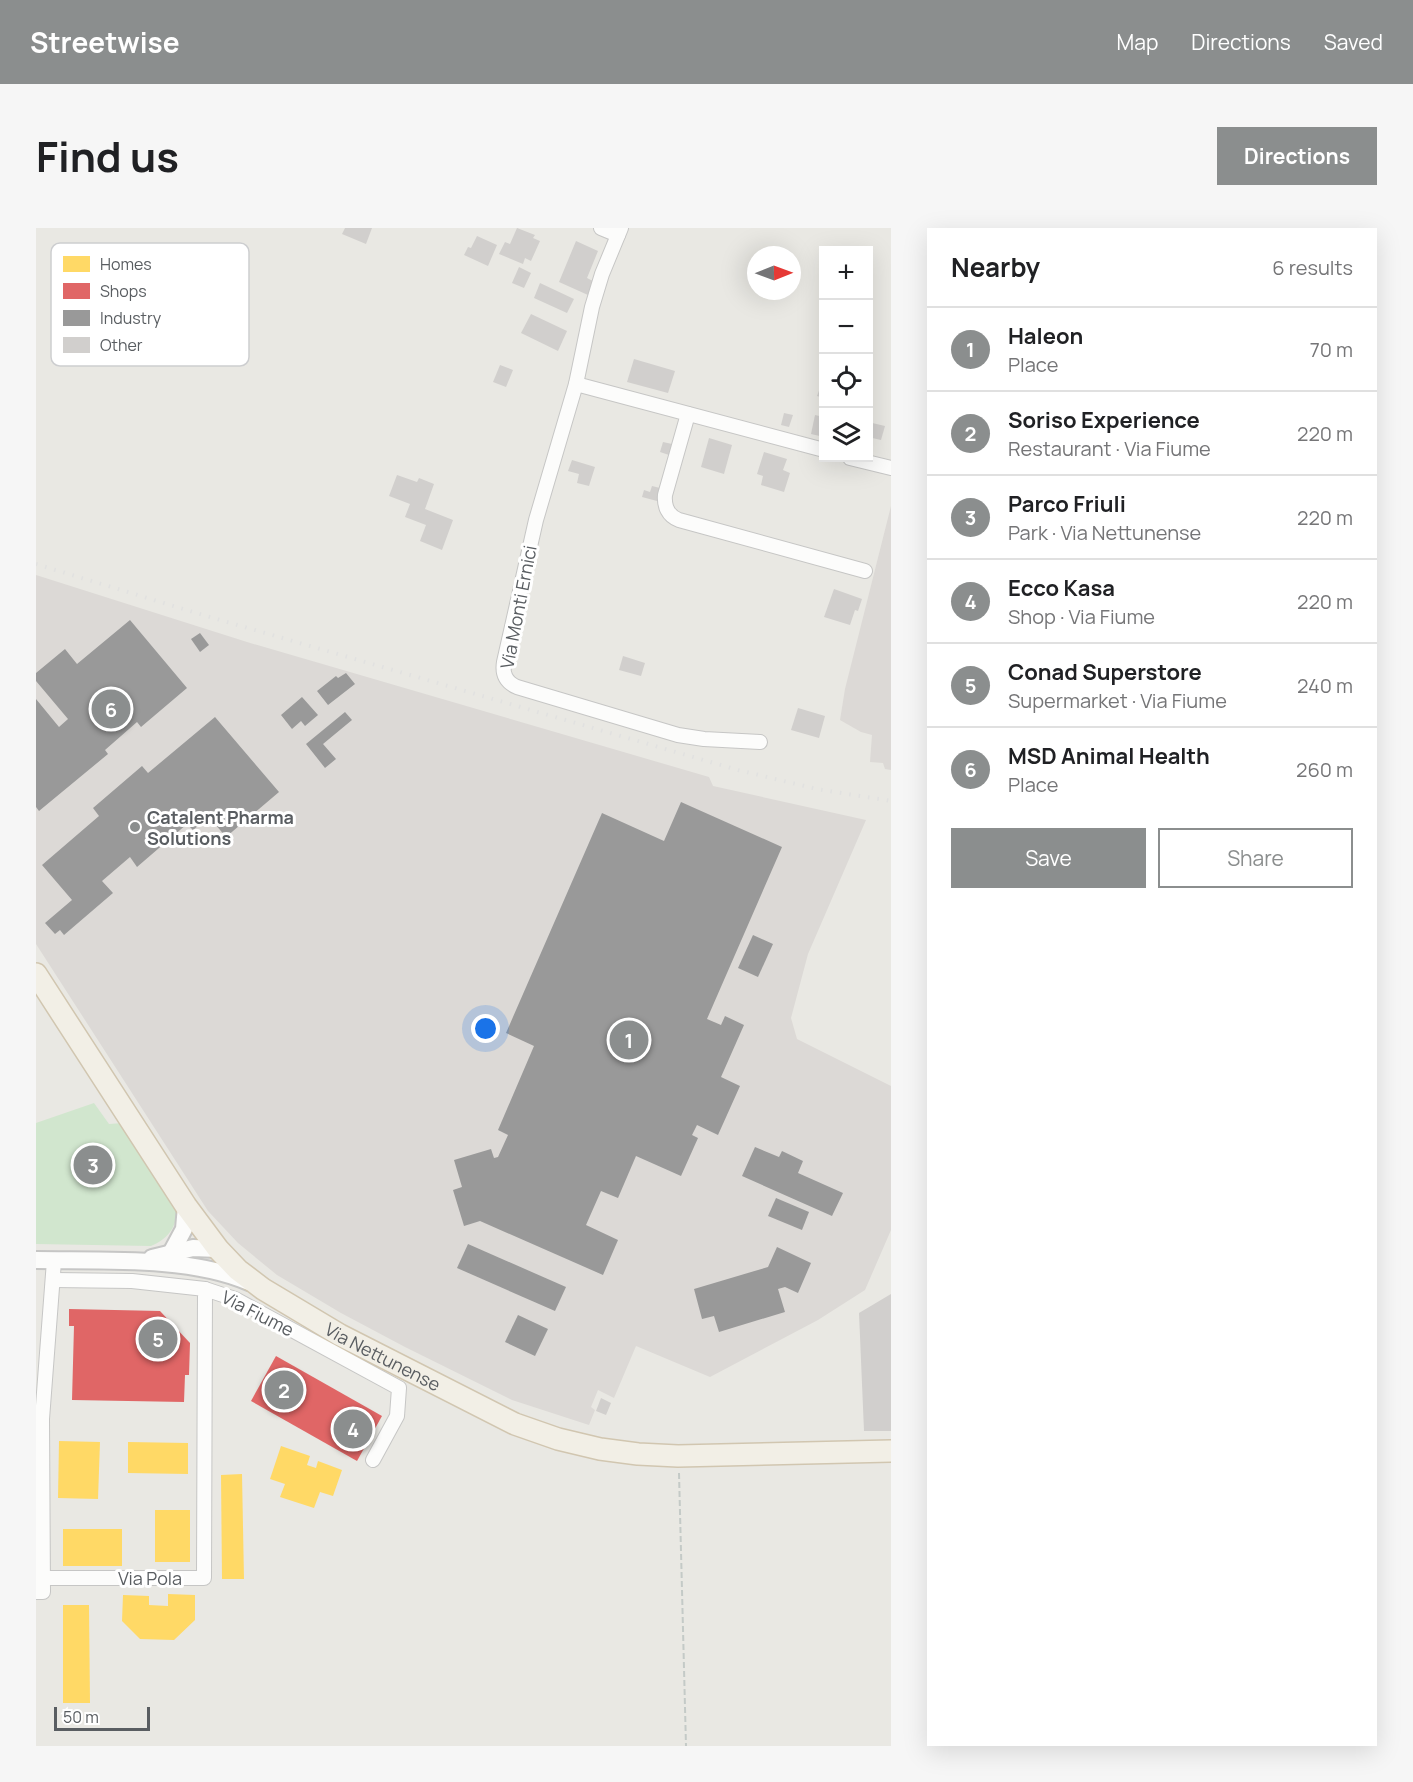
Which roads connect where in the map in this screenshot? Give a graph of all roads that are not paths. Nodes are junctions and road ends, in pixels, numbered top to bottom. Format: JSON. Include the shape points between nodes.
{"nodes":[{"id":1,"x":601,"y":228,"type":"edge"},
{"id":2,"x":619,"y":232,"type":"edge"},
{"id":3,"x":576,"y":384,"type":"junction"},
{"id":4,"x":688,"y":414,"type":"junction"},
{"id":5,"x":819,"y":449,"type":"edge"},
{"id":6,"x":866,"y":462,"type":"edge"},
{"id":7,"x":891,"y":468,"type":"edge"},
{"id":8,"x":865,"y":571,"type":"dead end"},
{"id":9,"x":760,"y":742,"type":"dead end"},
{"id":10,"x":36,"y":974,"type":"edge"},
{"id":11,"x":186,"y":1206,"type":"junction"},
{"id":12,"x":218,"y":1249,"type":"junction"},
{"id":13,"x":36,"y":1260,"type":"edge"},
{"id":14,"x":54,"y":1261,"type":"junction"},
{"id":15,"x":175,"y":1262,"type":"junction"},
{"id":16,"x":54,"y":1280,"type":"junction"},
{"id":17,"x":170,"y":1285,"type":"junction"},
{"id":18,"x":205,"y":1289,"type":"junction"},
{"id":19,"x":262,"y":1289,"type":"junction"},
{"id":20,"x":204,"y":1418,"type":"joint"},
{"id":21,"x":891,"y":1451,"type":"edge"},
{"id":22,"x":373,"y":1461,"type":"dead end"},
{"id":23,"x":41,"y":1587,"type":"edge"}],
"edges":[{"from":1,"to":2,"type":"street","name":"Via Monti Ernici"},
{"from":2,"to":3,"type":"street","name":"Via Monti Ernici","via":[[591,307]]},
{"from":3,"to":4,"type":"street"},
{"from":3,"to":9,"type":"street","name":"Via Monti Ernici","via":[[530,545],[504,662],[505,677],[517,687],[669,733]]},
{"from":4,"to":5,"type":"street"},
{"from":4,"to":8,"type":"street","via":[[665,495],[671,516]]},
{"from":6,"to":7,"type":"street"},
{"from":10,"to":11,"type":"main road","name":"Via Nettunense"},
{"from":11,"to":12,"type":"main road","name":"Via Nettunense"},
{"from":11,"to":15,"type":"street"},
{"from":12,"to":15,"type":"street","via":[[193,1248]]},
{"from":12,"to":19,"type":"main road","name":"Via Nettunense"},
{"from":13,"to":14,"type":"street"},
{"from":14,"to":15,"type":"street"},
{"from":14,"to":16,"type":"street"},
{"from":15,"to":17,"type":"street"},
{"from":15,"to":19,"type":"street","via":[[236,1277]]},
{"from":16,"to":17,"type":"street","name":"Via Fiume"},
{"from":16,"to":23,"type":"street","via":[[42,1419]]},
{"from":17,"to":18,"type":"street","name":"Via Fiume"},
{"from":18,"to":20,"type":"street","name":"Via Fiume"},
{"from":18,"to":22,"type":"street","name":"Via Fiume","via":[[235,1299],[399,1388],[397,1416]]},
{"from":19,"to":21,"type":"main road","name":"Via Nettunense","via":[[340,1335],[487,1411],[558,1440],[628,1454],[678,1456]]},
{"from":20,"to":23,"type":"street","name":"Via Pola","via":[[204,1578]]}]}
